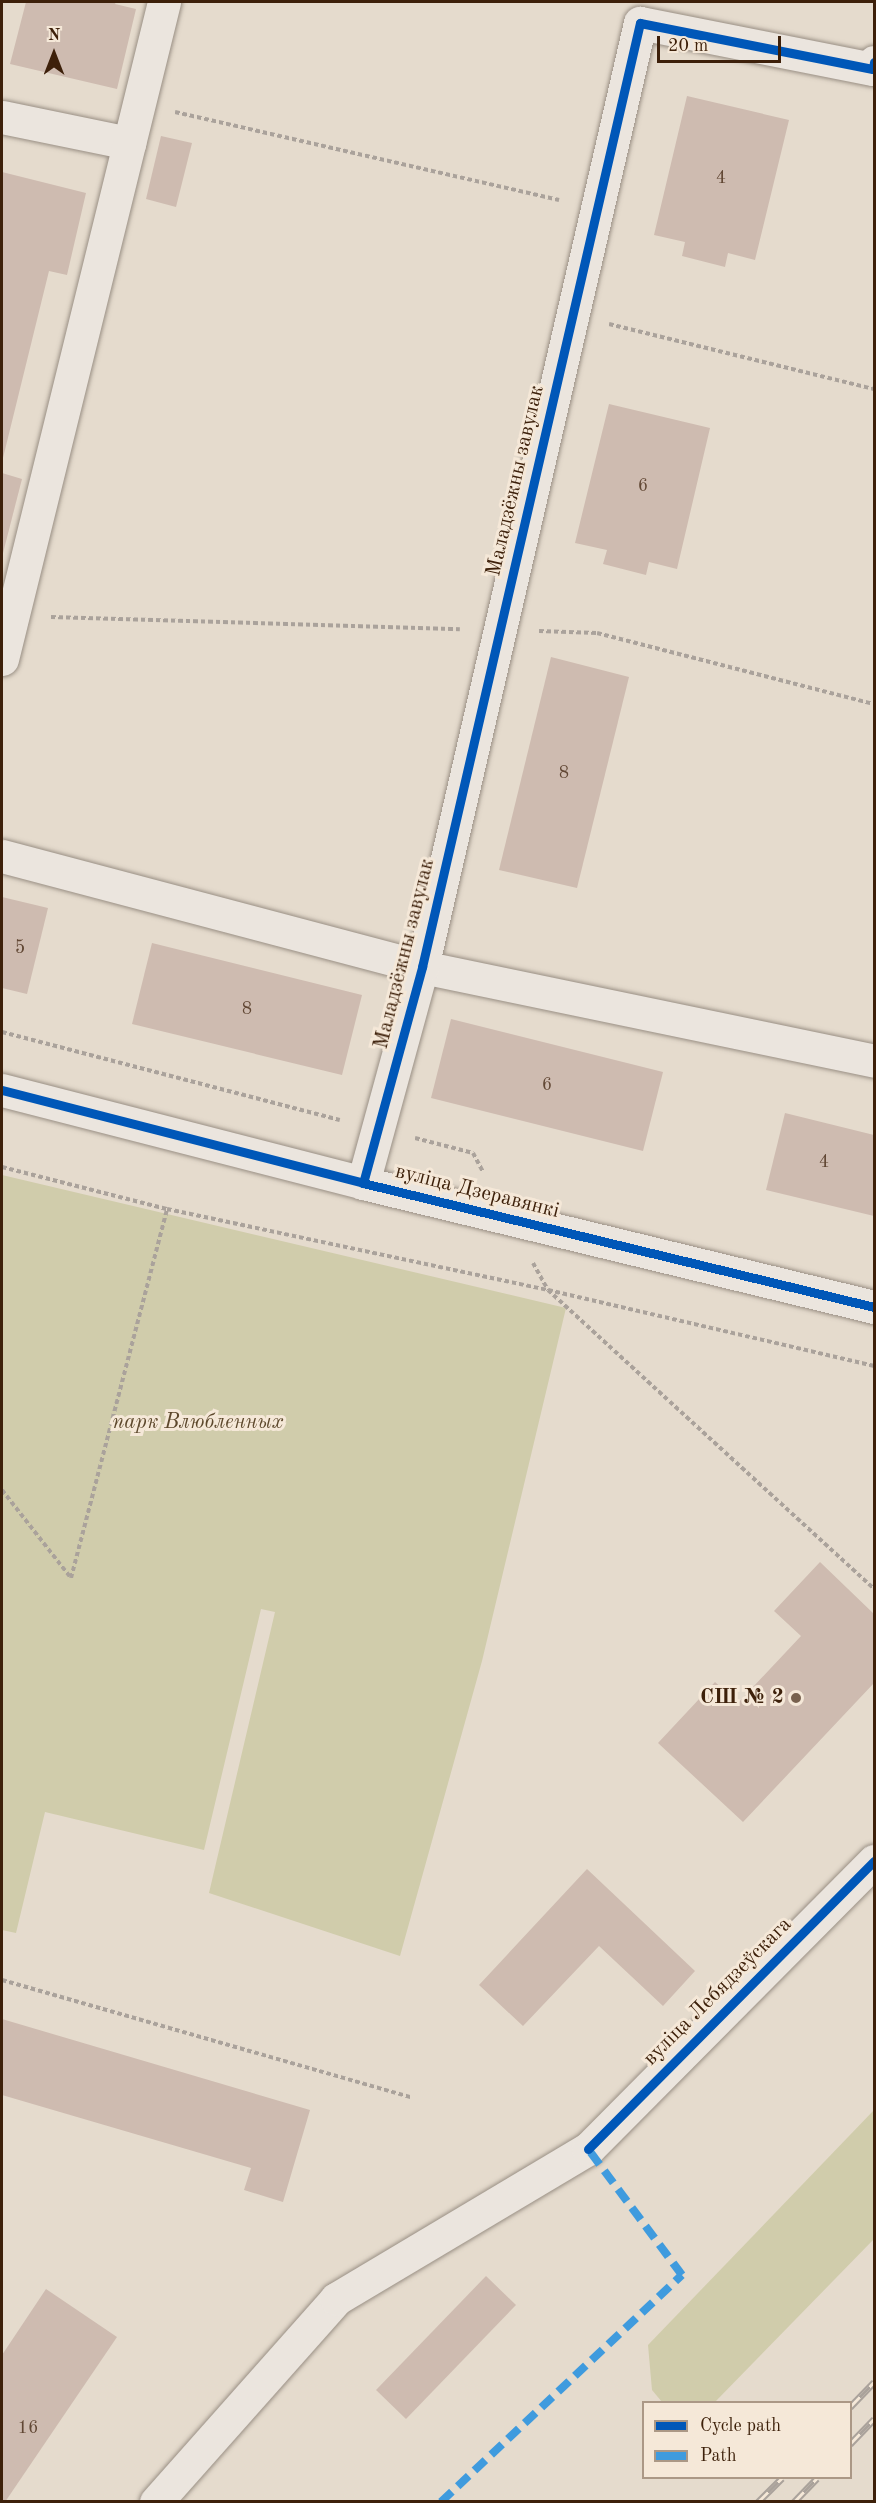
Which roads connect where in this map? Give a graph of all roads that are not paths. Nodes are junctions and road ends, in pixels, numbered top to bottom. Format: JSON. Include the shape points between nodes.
{"nodes":[{"id":1,"x":165,"y":2,"type":"edge"},
{"id":2,"x":874,"y":68,"type":"edge"},
{"id":3,"x":2,"y":117,"type":"edge"},
{"id":4,"x":129,"y":143,"type":"junction"},
{"id":5,"x":6,"y":615,"type":"edge"},
{"id":6,"x":2,"y":659,"type":"edge"},
{"id":7,"x":2,"y":856,"type":"edge"},
{"id":8,"x":422,"y":967,"type":"junction"},
{"id":9,"x":874,"y":1061,"type":"edge"},
{"id":10,"x":2,"y":1090,"type":"edge"},
{"id":11,"x":363,"y":1183,"type":"junction"},
{"id":12,"x":874,"y":1307,"type":"edge"},
{"id":13,"x":874,"y":1861,"type":"edge"},
{"id":14,"x":156,"y":2502,"type":"edge"}],
"edges":[{"from":1,"to":4,"type":"street"},
{"from":2,"to":8,"type":"street","name":"Маладзёжны завулак","via":[[640,24]]},
{"from":3,"to":4,"type":"street"},
{"from":4,"to":5,"type":"street"},
{"from":5,"to":6,"type":"street"},
{"from":7,"to":8,"type":"street"},
{"from":8,"to":9,"type":"street"},
{"from":8,"to":11,"type":"street","name":"Маладзёжны завулак"},
{"from":10,"to":11,"type":"street","name":"вуліца Дзеравянкі"},
{"from":11,"to":12,"type":"street","name":"вуліца Дзеравянкі"},
{"from":13,"to":14,"type":"street","name":"вуліца Лебядзеўскага","via":[[588,2149],[336,2299]]}]}
